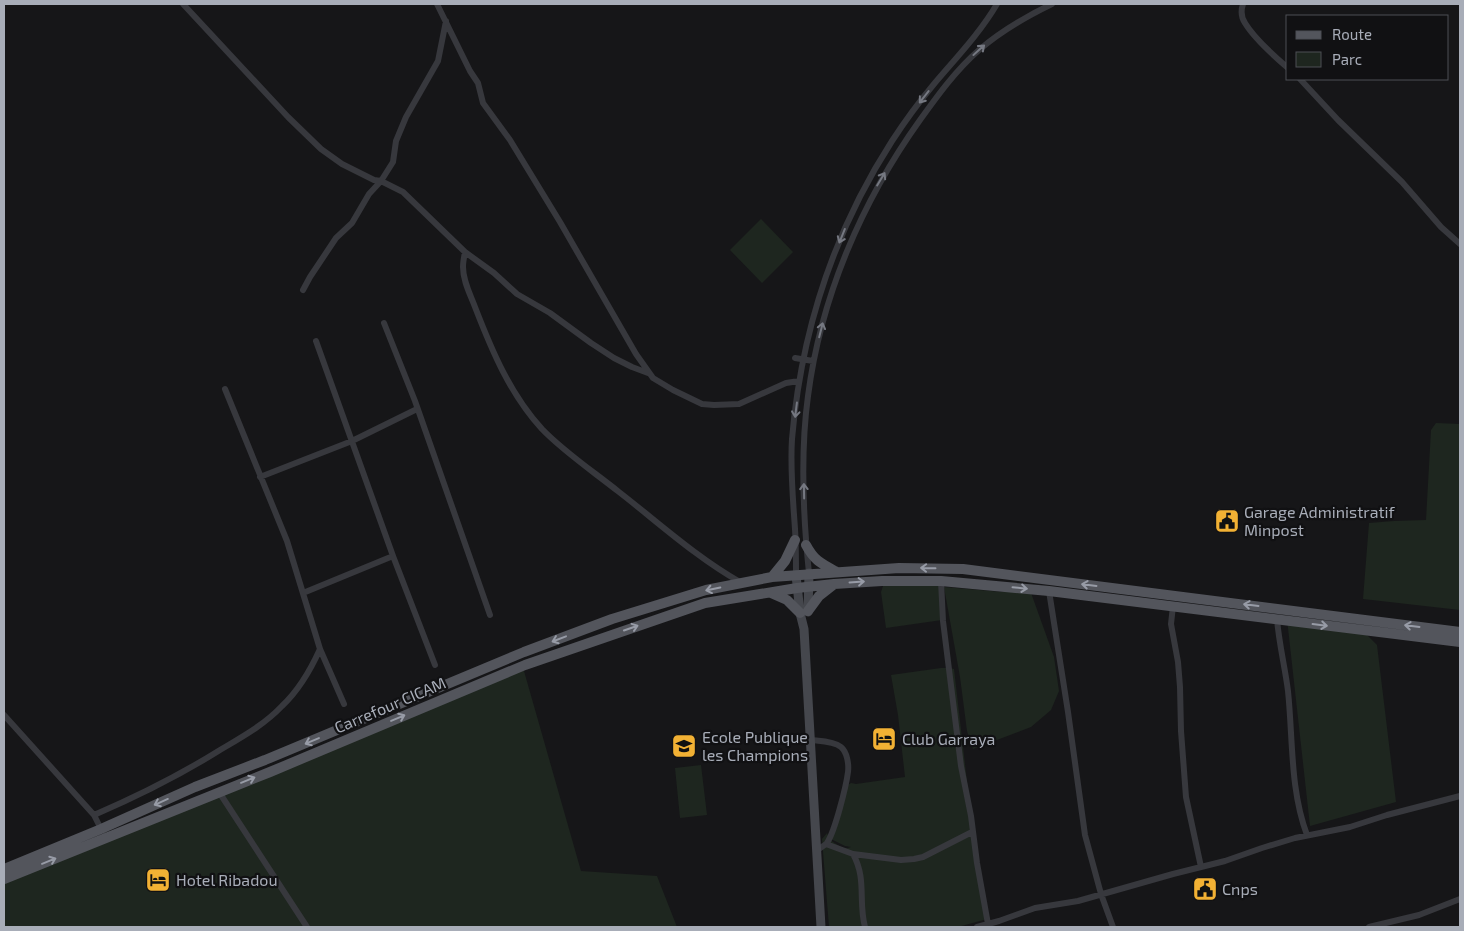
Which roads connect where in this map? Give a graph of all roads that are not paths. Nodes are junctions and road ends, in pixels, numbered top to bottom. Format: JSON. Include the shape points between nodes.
{"nodes":[{"id":1,"x":183,"y":4,"type":"edge"},
{"id":2,"x":436,"y":4,"type":"edge"},
{"id":3,"x":997,"y":4,"type":"edge"},
{"id":4,"x":1052,"y":4,"type":"edge"},
{"id":5,"x":1243,"y":4,"type":"edge"},
{"id":6,"x":446,"y":21,"type":"junction"},
{"id":7,"x":1286,"y":66,"type":"edge"},
{"id":8,"x":1301,"y":80,"type":"edge"},
{"id":9,"x":381,"y":181,"type":"junction"},
{"id":10,"x":1460,"y":244,"type":"edge"},
{"id":11,"x":465,"y":252,"type":"junction"},
{"id":12,"x":303,"y":290,"type":"dead end"},
{"id":13,"x":384,"y":323,"type":"dead end"},
{"id":14,"x":316,"y":341,"type":"dead end"},
{"id":15,"x":799,"y":358,"type":"junction"},
{"id":16,"x":813,"y":361,"type":"junction"},
{"id":17,"x":650,"y":374,"type":"junction"},
{"id":18,"x":799,"y":381,"type":"junction"},
{"id":19,"x":225,"y":389,"type":"dead end"},
{"id":20,"x":417,"y":409,"type":"junction"},
{"id":21,"x":352,"y":441,"type":"junction"},
{"id":22,"x":260,"y":477,"type":"junction"},
{"id":23,"x":795,"y":540,"type":"junction"},
{"id":24,"x":806,"y":544,"type":"junction"},
{"id":25,"x":393,"y":556,"type":"junction"},
{"id":26,"x":836,"y":572,"type":"junction"},
{"id":27,"x":808,"y":573,"type":"junction"},
{"id":28,"x":796,"y":574,"type":"junction"},
{"id":29,"x":772,"y":577,"type":"junction"},
{"id":30,"x":941,"y":581,"type":"junction"},
{"id":31,"x":741,"y":583,"type":"junction"},
{"id":32,"x":834,"y":584,"type":"junction"},
{"id":33,"x":809,"y":587,"type":"junction"},
{"id":34,"x":796,"y":588,"type":"junction"},
{"id":35,"x":1049,"y":591,"type":"junction"},
{"id":36,"x":770,"y":592,"type":"junction"},
{"id":37,"x":303,"y":593,"type":"junction"},
{"id":38,"x":1173,"y":606,"type":"junction"},
{"id":39,"x":804,"y":612,"type":"junction"},
{"id":40,"x":490,"y":615,"type":"dead end"},
{"id":41,"x":1277,"y":619,"type":"junction"},
{"id":42,"x":1460,"y":632,"type":"edge"},
{"id":43,"x":1460,"y":642,"type":"edge"},
{"id":44,"x":320,"y":649,"type":"junction"},
{"id":45,"x":435,"y":665,"type":"dead end"},
{"id":46,"x":344,"y":704,"type":"dead end"},
{"id":47,"x":4,"y":715,"type":"edge"},
{"id":48,"x":811,"y":740,"type":"junction"},
{"id":49,"x":219,"y":792,"type":"junction"},
{"id":50,"x":1460,"y":796,"type":"edge"},
{"id":51,"x":94,"y":815,"type":"junction"},
{"id":52,"x":101,"y":829,"type":"junction"},
{"id":53,"x":972,"y":832,"type":"junction"},
{"id":54,"x":1307,"y":835,"type":"junction"},
{"id":55,"x":826,"y":844,"type":"junction"},
{"id":56,"x":817,"y":850,"type":"junction"},
{"id":57,"x":853,"y":854,"type":"junction"},
{"id":58,"x":1201,"y":867,"type":"junction"},
{"id":59,"x":4,"y":869,"type":"edge"},
{"id":60,"x":4,"y":879,"type":"edge"},
{"id":61,"x":1101,"y":894,"type":"junction"},
{"id":62,"x":1460,"y":899,"type":"edge"},
{"id":63,"x":988,"y":924,"type":"junction"},
{"id":64,"x":307,"y":927,"type":"edge"},
{"id":65,"x":821,"y":927,"type":"edge"},
{"id":66,"x":865,"y":927,"type":"edge"},
{"id":67,"x":977,"y":927,"type":"edge"},
{"id":68,"x":1113,"y":927,"type":"edge"},
{"id":69,"x":1369,"y":927,"type":"edge"}],
"edges":[{"from":1,"to":9,"type":"street","via":[[322,149],[342,164]]},
{"from":2,"to":6,"type":"street"},
{"from":3,"to":15,"type":"street","one_way":true,"via":[[914,110],[876,167],[846,225],[822,285]]},
{"from":16,"to":4,"type":"street","one_way":true,"via":[[840,267],[877,186],[902,145],[935,100],[977,52],[1006,29]]},
{"from":5,"to":7,"type":"street","via":[[1244,22]]},
{"from":6,"to":9,"type":"street","via":[[438,61],[406,117],[392,162]]},
{"from":6,"to":17,"type":"street","via":[[478,83],[483,103],[506,134]]},
{"from":8,"to":10,"type":"street"},
{"from":9,"to":11,"type":"street","via":[[403,192]]},
{"from":9,"to":12,"type":"street","via":[[366,198],[352,223],[336,238]]},
{"from":11,"to":17,"type":"street","via":[[517,294],[591,343]]},
{"from":11,"to":31,"type":"street","via":[[466,286],[483,330],[502,371],[532,418],[676,538]]},
{"from":13,"to":20,"type":"street"},
{"from":14,"to":21,"type":"street"},
{"from":15,"to":16,"type":"street"},
{"from":15,"to":18,"type":"street"},
{"from":24,"to":16,"type":"street","one_way":true,"via":[[804,446]]},
{"from":17,"to":18,"type":"street","via":[[673,390],[702,404],[714,405],[739,404],[786,383]]},
{"from":18,"to":23,"type":"street","one_way":true,"via":[[792,440]]},
{"from":19,"to":22,"type":"street"},
{"from":20,"to":21,"type":"street"},
{"from":20,"to":40,"type":"street"},
{"from":21,"to":22,"type":"street"},
{"from":21,"to":25,"type":"street"},
{"from":22,"to":37,"type":"street","via":[[287,541]]},
{"from":23,"to":28,"type":"street"},
{"from":23,"to":29,"type":"main road","via":[[785,561]]},
{"from":24,"to":26,"type":"main road","via":[[814,559]]},
{"from":24,"to":27,"type":"street"},
{"from":25,"to":37,"type":"street"},
{"from":25,"to":45,"type":"street"},
{"from":26,"to":27,"type":"main road"},
{"from":42,"to":26,"type":"main road","one_way":true,"via":[[971,570],[900,568]]},
{"from":27,"to":28,"type":"main road"},
{"from":27,"to":33,"type":"street"},
{"from":28,"to":29,"type":"main road"},
{"from":28,"to":34,"type":"street"},
{"from":29,"to":31,"type":"main road"},
{"from":32,"to":30,"type":"main road","name":"Carrefour CICAM","one_way":true},
{"from":30,"to":35,"type":"main road","name":"Carrefour CICAM","one_way":true},
{"from":30,"to":53,"type":"street","via":[[954,713]]},
{"from":31,"to":52,"type":"main road","one_way":true,"via":[[706,590],[612,619],[524,652]]},
{"from":32,"to":33,"type":"main road","name":"Carrefour CICAM"},
{"from":32,"to":39,"type":"main road"},
{"from":33,"to":34,"type":"main road","name":"Carrefour CICAM"},
{"from":33,"to":39,"type":"street"},
{"from":34,"to":36,"type":"main road","name":"Carrefour CICAM"},
{"from":34,"to":39,"type":"street"},
{"from":35,"to":38,"type":"main road","name":"Carrefour CICAM"},
{"from":35,"to":61,"type":"street","via":[[1084,834]]},
{"from":36,"to":39,"type":"main road"},
{"from":49,"to":36,"type":"main road","name":"Carrefour CICAM","one_way":true,"via":[[525,665],[704,603]]},
{"from":37,"to":44,"type":"street"},
{"from":38,"to":41,"type":"main road","name":"Carrefour CICAM"},
{"from":38,"to":58,"type":"street","via":[[1186,796]]},
{"from":39,"to":48,"type":"street"},
{"from":41,"to":43,"type":"main road","name":"Carrefour CICAM","one_way":true},
{"from":41,"to":54,"type":"street","via":[[1288,690],[1298,800]]},
{"from":44,"to":46,"type":"street"},
{"from":44,"to":51,"type":"street","via":[[312,668],[284,705],[259,727],[191,768]]},
{"from":47,"to":51,"type":"street"},
{"from":48,"to":55,"type":"street","via":[[840,745],[847,758],[848,771],[839,811]]},
{"from":48,"to":56,"type":"street"},
{"from":60,"to":49,"type":"main road","name":"Carrefour CICAM","one_way":true},
{"from":49,"to":64,"type":"street"},
{"from":50,"to":54,"type":"street","via":[[1350,827]]},
{"from":51,"to":52,"type":"street"},
{"from":52,"to":59,"type":"main road"},
{"from":53,"to":57,"type":"street","via":[[914,859]]},
{"from":53,"to":63,"type":"street"},
{"from":54,"to":58,"type":"street"},
{"from":55,"to":56,"type":"street"},
{"from":55,"to":57,"type":"street"},
{"from":56,"to":65,"type":"street"},
{"from":57,"to":66,"type":"street","via":[[861,872]]},
{"from":58,"to":61,"type":"street"},
{"from":61,"to":63,"type":"street","via":[[1035,908]]},
{"from":61,"to":68,"type":"street"},
{"from":62,"to":69,"type":"street","via":[[1419,915]]},
{"from":63,"to":67,"type":"street"}]}
